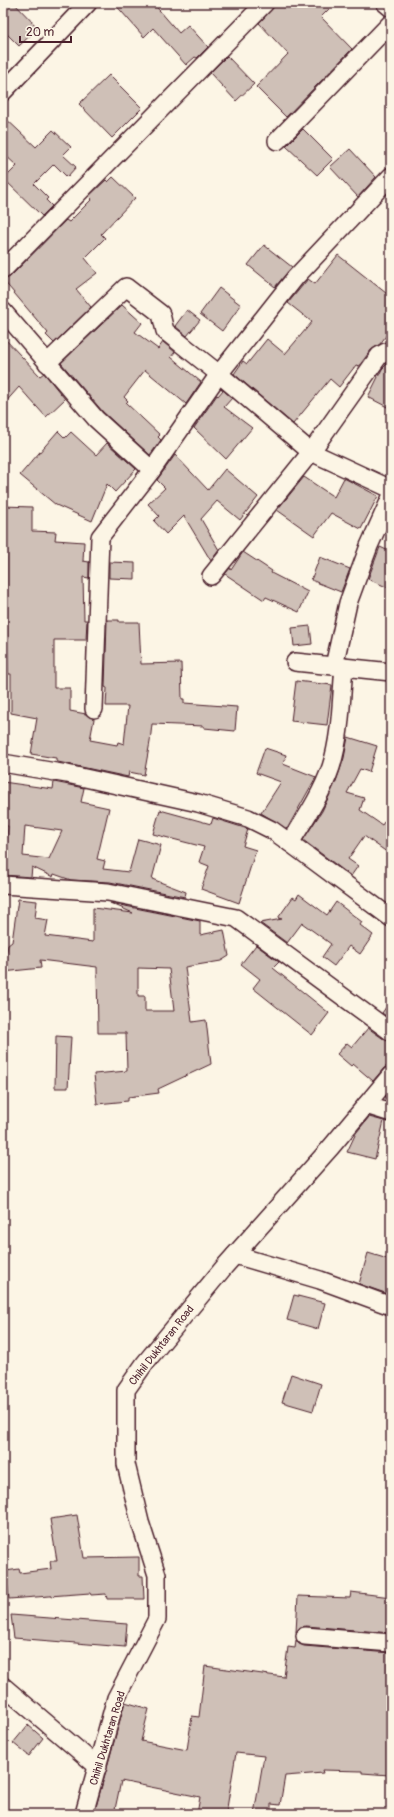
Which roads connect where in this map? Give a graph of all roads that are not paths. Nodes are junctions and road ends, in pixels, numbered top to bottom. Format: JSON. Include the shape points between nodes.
{"nodes":[{"id":1,"x":88,"y":3,"type":"edge"},
{"id":2,"x":265,"y":3,"type":"edge"},
{"id":3,"x":385,"y":3,"type":"edge"},
{"id":4,"x":391,"y":8,"type":"edge"},
{"id":5,"x":391,"y":23,"type":"edge"},
{"id":6,"x":3,"y":92,"type":"edge"},
{"id":7,"x":277,"y":141,"type":"dead end"},
{"id":8,"x":391,"y":176,"type":"edge"},
{"id":9,"x":3,"y":270,"type":"edge"},
{"id":10,"x":3,"y":311,"type":"edge"},
{"id":11,"x":391,"y":353,"type":"edge"},
{"id":12,"x":47,"y":363,"type":"junction"},
{"id":13,"x":220,"y":374,"type":"junction"},
{"id":14,"x":311,"y":452,"type":"junction"},
{"id":15,"x":152,"y":470,"type":"junction"},
{"id":16,"x":391,"y":489,"type":"edge"},
{"id":17,"x":391,"y":497,"type":"edge"},
{"id":18,"x":211,"y":576,"type":"dead end"},
{"id":19,"x":295,"y":662,"type":"dead end"},
{"id":20,"x":339,"y":667,"type":"junction"},
{"id":21,"x":391,"y":672,"type":"edge"},
{"id":22,"x":94,"y":709,"type":"dead end"},
{"id":23,"x":3,"y":763,"type":"edge"},
{"id":24,"x":290,"y":843,"type":"junction"},
{"id":25,"x":3,"y":885,"type":"edge"},
{"id":26,"x":391,"y":918,"type":"edge"},
{"id":27,"x":391,"y":1032,"type":"edge"},
{"id":28,"x":391,"y":1075,"type":"edge"},
{"id":29,"x":366,"y":1105,"type":"junction"},
{"id":30,"x":391,"y":1113,"type":"edge"},
{"id":31,"x":235,"y":1255,"type":"junction"},
{"id":32,"x":391,"y":1306,"type":"edge"},
{"id":33,"x":305,"y":1636,"type":"dead end"},
{"id":34,"x":391,"y":1643,"type":"edge"},
{"id":35,"x":3,"y":1686,"type":"edge"},
{"id":36,"x":98,"y":1767,"type":"junction"},
{"id":37,"x":84,"y":1814,"type":"edge"}],
"edges":[{"from":1,"to":6,"type":"street"},
{"from":2,"to":9,"type":"street"},
{"from":3,"to":4,"type":"street"},
{"from":5,"to":7,"type":"street"},
{"from":8,"to":13,"type":"street","via":[[295,278]]},
{"from":10,"to":12,"type":"street"},
{"from":11,"to":14,"type":"street","via":[[386,352],[379,356]]},
{"from":12,"to":13,"type":"street","via":[[126,287],[161,314],[165,331]]},
{"from":12,"to":15,"type":"street","via":[[96,419]]},
{"from":13,"to":14,"type":"street"},
{"from":13,"to":15,"type":"street"},
{"from":14,"to":16,"type":"street"},
{"from":14,"to":18,"type":"street"},
{"from":15,"to":22,"type":"street","via":[[100,537]]},
{"from":17,"to":20,"type":"street","via":[[353,589]]},
{"from":19,"to":20,"type":"street"},
{"from":20,"to":21,"type":"street"},
{"from":20,"to":24,"type":"street","via":[[337,736],[331,768],[312,807]]},
{"from":23,"to":24,"type":"street","via":[[68,774],[225,810],[272,830]]},
{"from":24,"to":26,"type":"street"},
{"from":25,"to":27,"type":"street","via":[[108,892],[236,918]]},
{"from":28,"to":29,"type":"street","name":"Chihil Dukhtaran Road"},
{"from":29,"to":30,"type":"street"},
{"from":29,"to":31,"type":"street","name":"Chihil Dukhtaran Road"},
{"from":31,"to":32,"type":"street","via":[[320,1280]]},
{"from":31,"to":36,"type":"street","name":"Chihil Dukhtaran Road","via":[[145,1363],[126,1390],[126,1464],[140,1522],[157,1575],[157,1619],[116,1698]]},
{"from":33,"to":34,"type":"street"},
{"from":35,"to":36,"type":"street"},
{"from":36,"to":37,"type":"street","name":"Chihil Dukhtaran Road"}]}
